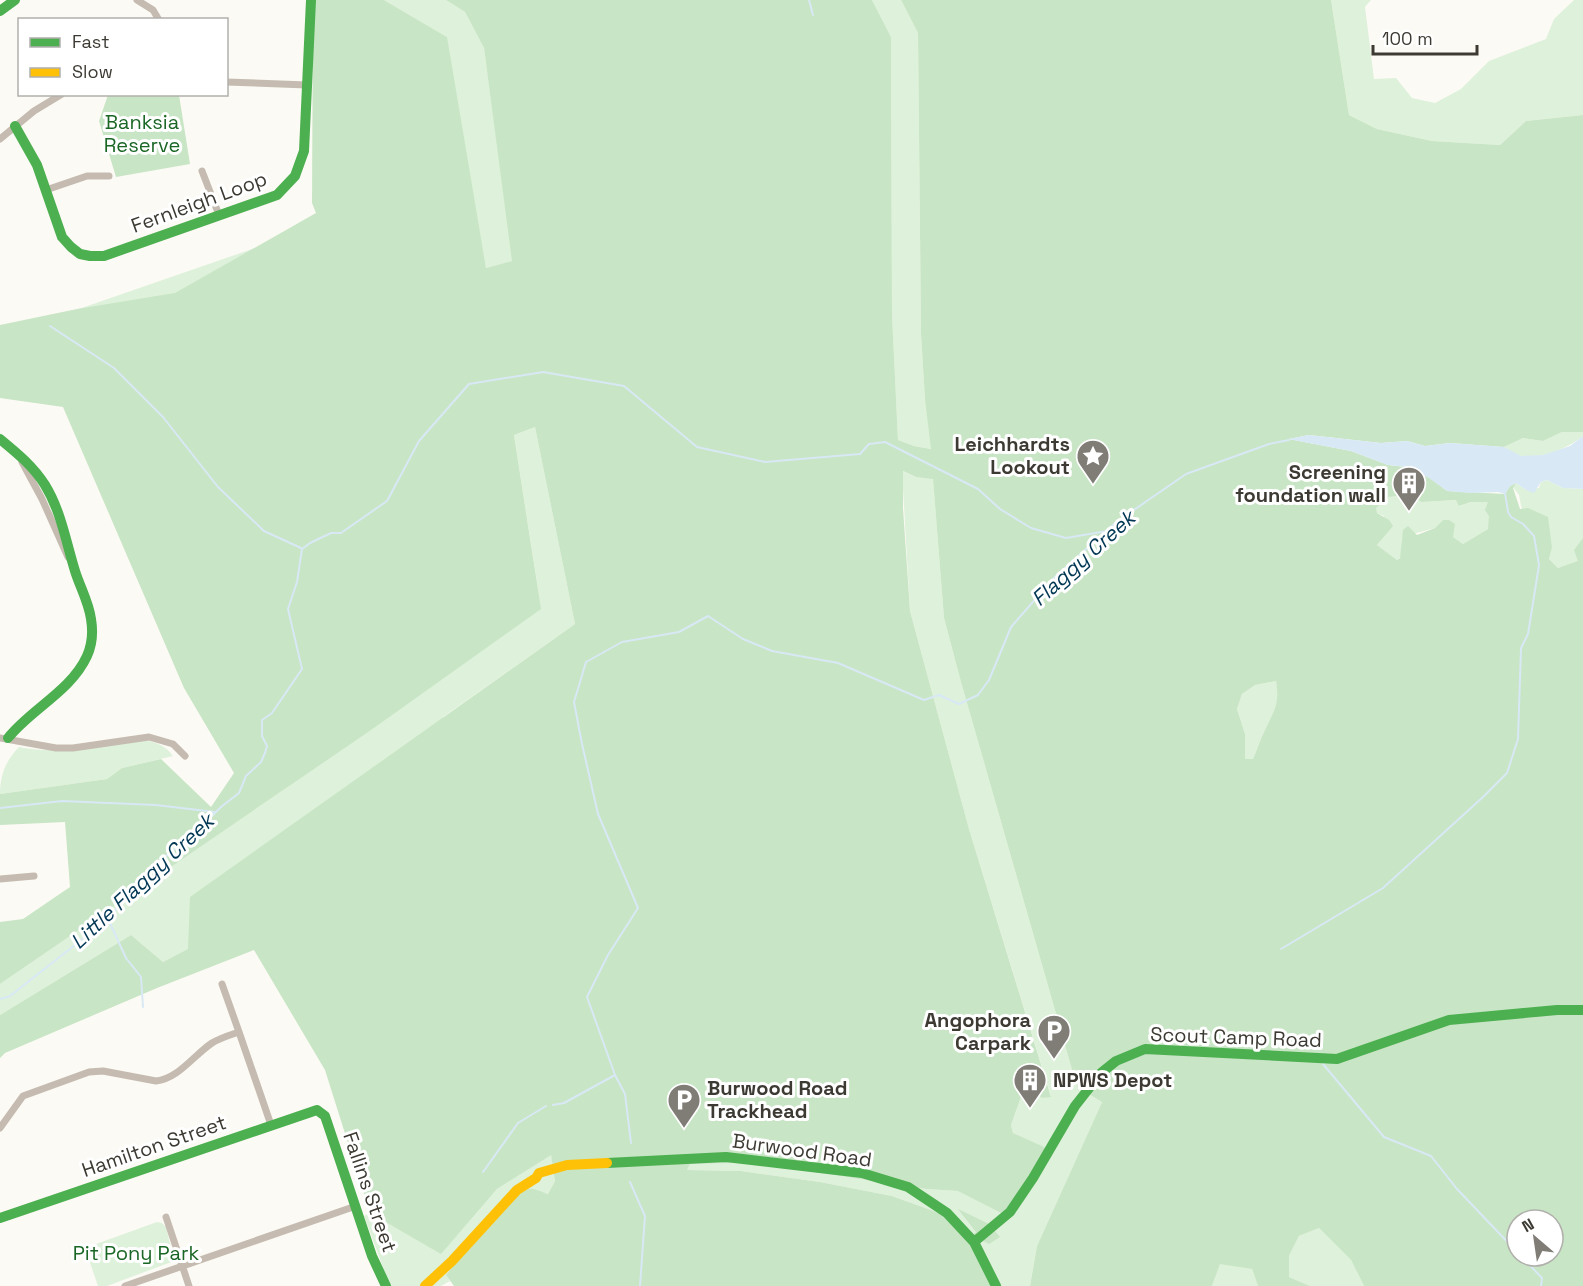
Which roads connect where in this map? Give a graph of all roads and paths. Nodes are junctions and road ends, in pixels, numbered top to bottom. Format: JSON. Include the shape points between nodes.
{"nodes":[{"id":1,"x":15,"y":0,"type":"edge"},
{"id":2,"x":137,"y":0,"type":"edge"},
{"id":3,"x":311,"y":0,"type":"edge"},
{"id":4,"x":0,"y":11,"type":"edge"},
{"id":5,"x":158,"y":18,"type":"edge"},
{"id":6,"x":228,"y":82,"type":"edge"},
{"id":7,"x":307,"y":85,"type":"junction"},
{"id":8,"x":59,"y":96,"type":"edge"},
{"id":9,"x":15,"y":126,"type":"junction"},
{"id":10,"x":0,"y":139,"type":"edge"},
{"id":11,"x":202,"y":171,"type":"dead end"},
{"id":12,"x":108,"y":176,"type":"dead end"},
{"id":13,"x":46,"y":190,"type":"junction"},
{"id":14,"x":219,"y":215,"type":"junction"},
{"id":15,"x":0,"y":439,"type":"edge"},
{"id":16,"x":4,"y":738,"type":"edge"},
{"id":17,"x":185,"y":756,"type":"dead end"},
{"id":18,"x":34,"y":876,"type":"dead end"},
{"id":19,"x":0,"y":879,"type":"edge"},
{"id":20,"x":222,"y":984,"type":"dead end"},
{"id":21,"x":1583,"y":1010,"type":"edge"},
{"id":22,"x":239,"y":1032,"type":"junction"},
{"id":23,"x":321,"y":1111,"type":"joint"},
{"id":24,"x":271,"y":1125,"type":"junction"},
{"id":25,"x":0,"y":1128,"type":"edge"},
{"id":26,"x":356,"y":1206,"type":"junction"},
{"id":27,"x":166,"y":1217,"type":"dead end"},
{"id":28,"x":0,"y":1218,"type":"edge"},
{"id":29,"x":975,"y":1242,"type":"junction"},
{"id":30,"x":182,"y":1267,"type":"junction"},
{"id":31,"x":125,"y":1286,"type":"edge"},
{"id":32,"x":189,"y":1286,"type":"edge"},
{"id":33,"x":386,"y":1286,"type":"edge"},
{"id":34,"x":425,"y":1286,"type":"edge"},
{"id":35,"x":996,"y":1286,"type":"edge"}],
"edges":[{"from":1,"to":4,"type":"main road"},
{"from":2,"to":5,"type":"street"},
{"from":3,"to":7,"type":"main road","name":"Fernleigh Loop"},
{"from":6,"to":7,"type":"street"},
{"from":7,"to":14,"type":"main road","name":"Fernleigh Loop","via":[[304,151],[291,182],[277,195]]},
{"from":8,"to":9,"type":"street"},
{"from":9,"to":10,"type":"street"},
{"from":9,"to":13,"type":"main road","name":"Fernleigh Loop","via":[[27,141]]},
{"from":11,"to":14,"type":"street"},
{"from":12,"to":13,"type":"street","via":[[87,176]]},
{"from":13,"to":14,"type":"main road","name":"Fernleigh Loop","via":[[62,237],[70,248],[90,258]]},
{"from":15,"to":16,"type":"main road","via":[[37,474],[48,492],[70,548],[91,621],[87,655],[71,677]]},
{"from":16,"to":17,"type":"street","via":[[74,748],[149,737],[172,744]]},
{"from":18,"to":19,"type":"street"},
{"from":20,"to":22,"type":"street"},
{"from":21,"to":29,"type":"main road","name":"Scout Camp Road","via":[[1449,1020],[1337,1059],[1145,1049],[1123,1057],[1101,1072],[1072,1111],[1010,1212]]},
{"from":22,"to":24,"type":"street"},
{"from":22,"to":25,"type":"street","via":[[214,1042],[164,1080],[96,1071],[29,1093]]},
{"from":23,"to":24,"type":"main road","name":"Hamilton Street"},
{"from":23,"to":26,"type":"main road","name":"Fallins Street"},
{"from":24,"to":28,"type":"main road","name":"Hamilton Street"},
{"from":26,"to":30,"type":"street"},
{"from":26,"to":33,"type":"main road","name":"Fallins Street"},
{"from":27,"to":30,"type":"street"},
{"from":29,"to":34,"type":"main road","name":"Burwood Road","via":[[946,1213],[908,1187],[862,1173],[726,1157],[585,1164],[539,1173],[517,1190]]},
{"from":29,"to":35,"type":"main road","name":"Burwood Road"},
{"from":30,"to":31,"type":"street"},
{"from":30,"to":32,"type":"street"}]}
